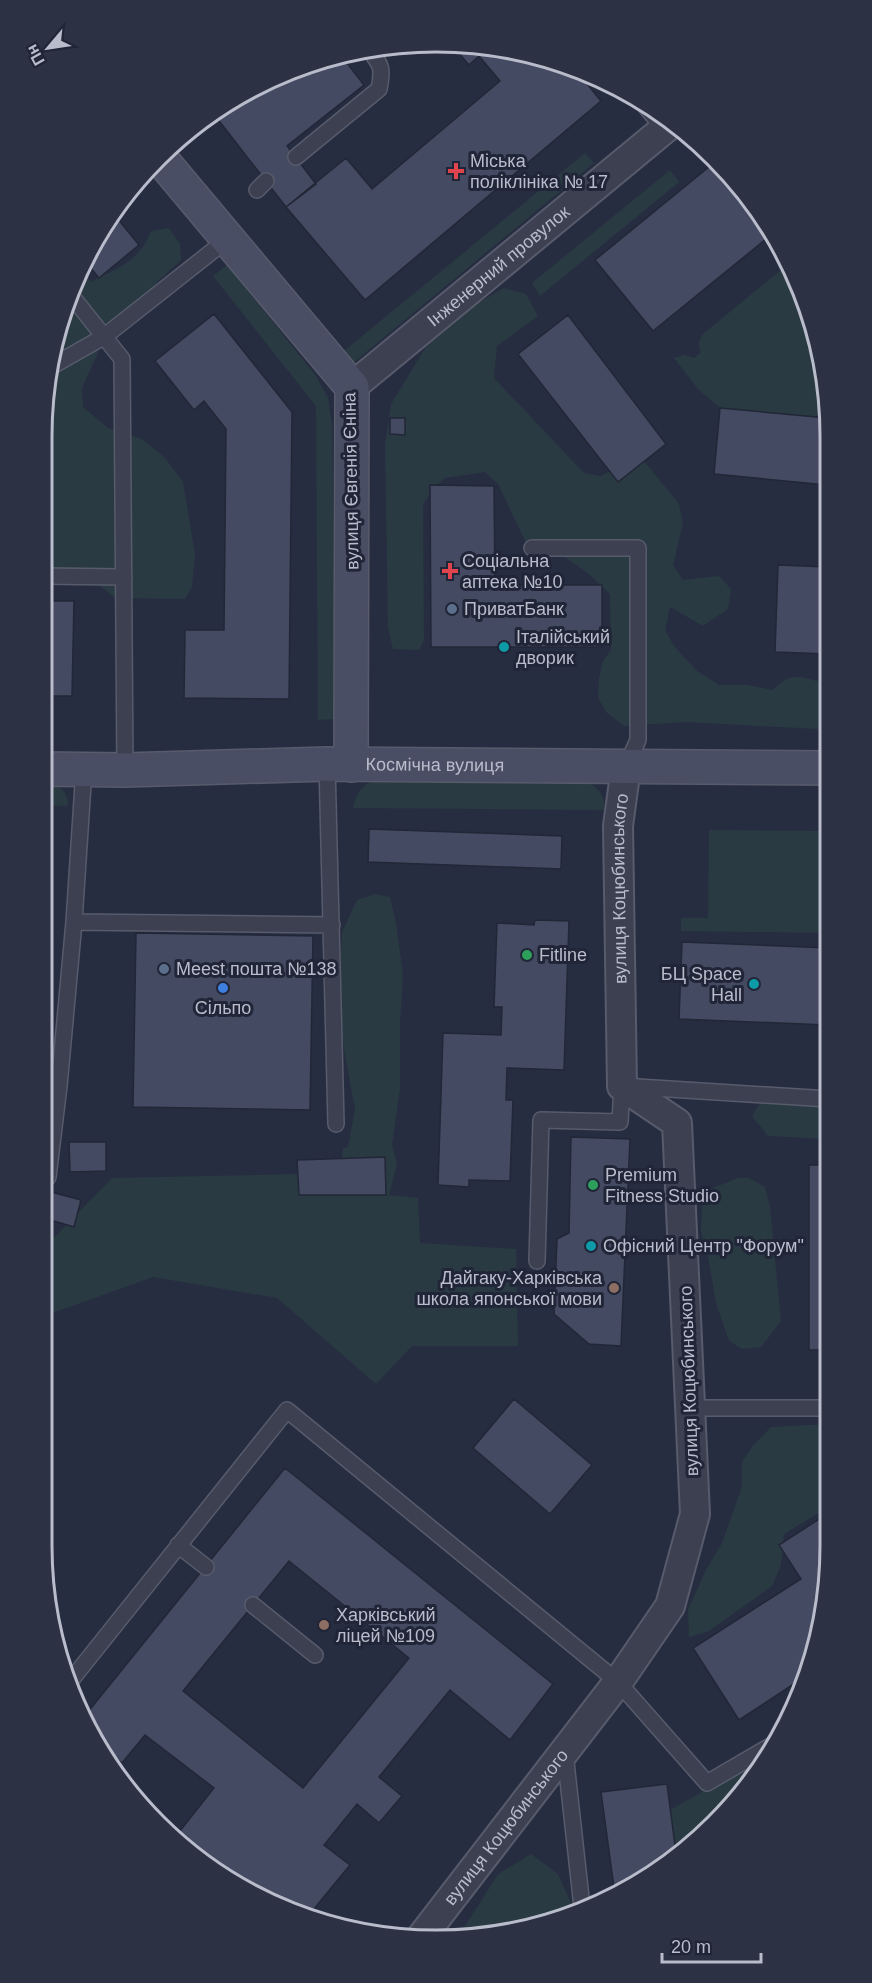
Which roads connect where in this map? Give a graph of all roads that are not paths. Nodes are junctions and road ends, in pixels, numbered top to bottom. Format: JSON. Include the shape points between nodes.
{"nodes":[{"id":1,"x":375,"y":58,"type":"edge"},
{"id":2,"x":665,"y":129,"type":"edge"},
{"id":3,"x":296,"y":158,"type":"dead end"},
{"id":4,"x":166,"y":165,"type":"edge"},
{"id":5,"x":228,"y":238,"type":"junction"},
{"id":6,"x":77,"y":302,"type":"edge"},
{"id":7,"x":105,"y":336,"type":"junction"},
{"id":8,"x":60,"y":362,"type":"edge"},
{"id":9,"x":352,"y":387,"type":"junction"},
{"id":10,"x":532,"y":548,"type":"dead end"},
{"id":11,"x":52,"y":576,"type":"edge"},
{"id":12,"x":124,"y":577,"type":"junction"},
{"id":13,"x":339,"y":764,"type":"junction"},
{"id":14,"x":626,"y":767,"type":"junction"},
{"id":15,"x":820,"y":768,"type":"edge"},
{"id":16,"x":52,"y":769,"type":"edge"},
{"id":17,"x":84,"y":769,"type":"junction"},
{"id":18,"x":125,"y":770,"type":"junction"},
{"id":19,"x":74,"y":922,"type":"junction"},
{"id":20,"x":332,"y":925,"type":"junction"},
{"id":21,"x":52,"y":1074,"type":"edge"},
{"id":22,"x":60,"y":1074,"type":"junction"},
{"id":23,"x":622,"y":1086,"type":"junction"},
{"id":24,"x":820,"y":1098,"type":"edge"},
{"id":25,"x":336,"y":1124,"type":"dead end"},
{"id":26,"x":52,"y":1143,"type":"edge"},
{"id":27,"x":537,"y":1261,"type":"dead end"},
{"id":28,"x":691,"y":1408,"type":"junction"},
{"id":29,"x":820,"y":1408,"type":"edge"},
{"id":30,"x":178,"y":1545,"type":"junction"},
{"id":31,"x":206,"y":1567,"type":"dead end"},
{"id":32,"x":253,"y":1605,"type":"dead end"},
{"id":33,"x":315,"y":1655,"type":"dead end"},
{"id":34,"x":75,"y":1675,"type":"edge"},
{"id":35,"x":618,"y":1682,"type":"junction"},
{"id":36,"x":760,"y":1752,"type":"edge"},
{"id":37,"x":565,"y":1753,"type":"junction"},
{"id":38,"x":581,"y":1902,"type":"edge"},
{"id":39,"x":428,"y":1930,"type":"edge"}],
"edges":[{"from":1,"to":3,"type":"lane","via":[[382,73],[379,89]]},
{"from":2,"to":9,"type":"street","name":"Інженерний провулок"},
{"from":4,"to":5,"type":"street","name":"вулиця Євгенія Єніна"},
{"from":5,"to":7,"type":"lane"},
{"from":5,"to":9,"type":"street","name":"вулиця Євгенія Єніна"},
{"from":6,"to":7,"type":"lane"},
{"from":7,"to":8,"type":"lane"},
{"from":7,"to":12,"type":"lane","via":[[122,359]]},
{"from":9,"to":13,"type":"street","name":"вулиця Євгенія Єніна"},
{"from":10,"to":14,"type":"lane","via":[[638,548],[638,740]]},
{"from":11,"to":12,"type":"lane"},
{"from":12,"to":18,"type":"lane"},
{"from":13,"to":14,"type":"street","name":"Космічна вулиця"},
{"from":13,"to":18,"type":"street","name":"Космічна вулиця"},
{"from":13,"to":20,"type":"lane"},
{"from":14,"to":15,"type":"street","name":"Космічна вулиця"},
{"from":14,"to":23,"type":"street","name":"вулиця Коцюбинського","via":[[618,826]]},
{"from":16,"to":17,"type":"street","name":"Космічна вулиця"},
{"from":17,"to":18,"type":"street","name":"Космічна вулиця"},
{"from":17,"to":19,"type":"lane"},
{"from":19,"to":20,"type":"lane"},
{"from":19,"to":22,"type":"lane"},
{"from":20,"to":25,"type":"lane"},
{"from":21,"to":22,"type":"lane"},
{"from":22,"to":26,"type":"lane"},
{"from":23,"to":24,"type":"lane"},
{"from":23,"to":27,"type":"lane","via":[[620,1122],[542,1120]]},
{"from":23,"to":28,"type":"street","name":"вулиця Коцюбинського","via":[[677,1124]]},
{"from":28,"to":29,"type":"lane"},
{"from":28,"to":35,"type":"street","name":"вулиця Коцюбинського","via":[[695,1514],[670,1606]]},
{"from":30,"to":31,"type":"lane"},
{"from":30,"to":34,"type":"lane"},
{"from":30,"to":35,"type":"lane","via":[[287,1410]]},
{"from":32,"to":33,"type":"lane"},
{"from":35,"to":36,"type":"lane","via":[[707,1783]]},
{"from":35,"to":37,"type":"street","name":"вулиця Коцюбинського"},
{"from":37,"to":38,"type":"lane"},
{"from":37,"to":39,"type":"street","name":"вулиця Коцюбинського"}]}
